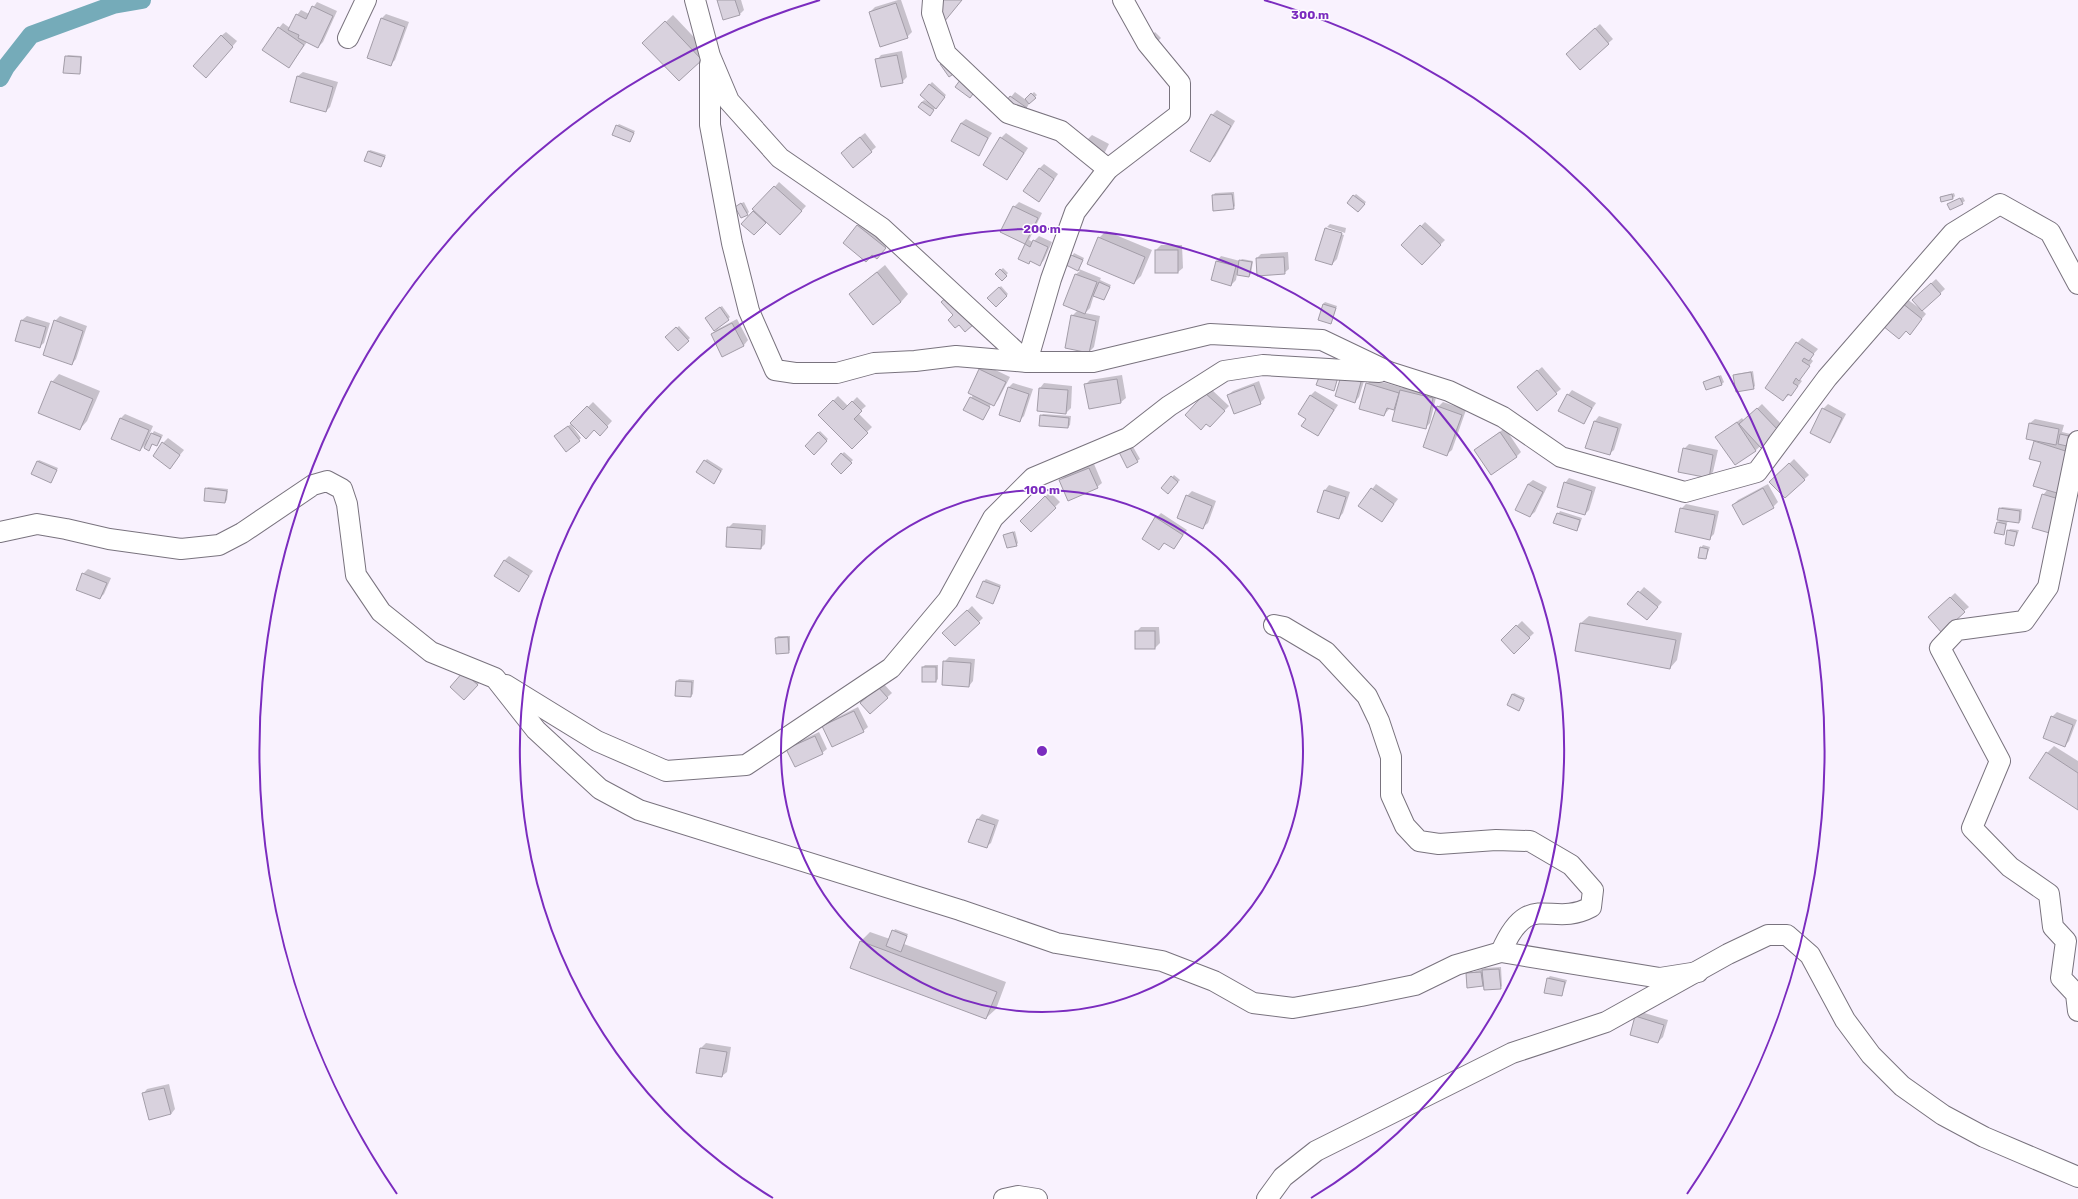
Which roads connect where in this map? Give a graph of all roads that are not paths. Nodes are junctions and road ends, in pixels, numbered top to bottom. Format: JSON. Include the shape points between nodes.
{"nodes":[{"id":1,"x":366,"y":0,"type":"edge"},
{"id":2,"x":695,"y":0,"type":"edge"},
{"id":3,"x":933,"y":0,"type":"edge"},
{"id":4,"x":1121,"y":2,"type":"edge"},
{"id":5,"x":348,"y":38,"type":"dead end"},
{"id":6,"x":710,"y":56,"type":"junction"},
{"id":7,"x":1108,"y":169,"type":"junction"},
{"id":8,"x":2078,"y":284,"type":"edge"},
{"id":9,"x":1027,"y":362,"type":"junction"},
{"id":10,"x":1389,"y":372,"type":"junction"},
{"id":11,"x":2078,"y":441,"type":"edge"},
{"id":12,"x":0,"y":532,"type":"edge"},
{"id":13,"x":1274,"y":625,"type":"dead end"},
{"id":14,"x":495,"y":678,"type":"junction"},
{"id":15,"x":1501,"y":952,"type":"junction"},
{"id":16,"x":1698,"y":972,"type":"junction"},
{"id":17,"x":2078,"y":1011,"type":"edge"},
{"id":18,"x":2078,"y":1178,"type":"edge"},
{"id":19,"x":1004,"y":1199,"type":"edge"},
{"id":20,"x":1037,"y":1199,"type":"edge"},
{"id":21,"x":1267,"y":1199,"type":"edge"}],
"edges":[{"from":1,"to":5,"type":"street"},
{"from":2,"to":6,"type":"street"},
{"from":3,"to":7,"type":"street","via":[[932,14],[946,54],[1008,113],[1061,132]]},
{"from":4,"to":7,"type":"street","via":[[1147,43],[1180,83],[1180,114]]},
{"from":6,"to":9,"type":"street","via":[[729,102],[780,158],[882,228]]},
{"from":6,"to":9,"type":"street","via":[[710,125],[732,243],[749,311],[775,370],[795,373],[837,373],[874,363],[956,356]]},
{"from":7,"to":9,"type":"street","via":[[1075,212],[1051,279]]},
{"from":8,"to":10,"type":"street","via":[[2050,232],[2000,204],[1953,233],[1826,378],[1757,472],[1685,492],[1561,457],[1503,417],[1449,391]]},
{"from":9,"to":10,"type":"street","via":[[1094,362],[1210,334],[1322,340]]},
{"from":10,"to":14,"type":"street","via":[[1263,365],[1224,371],[1169,406],[1128,438],[1033,478],[993,518],[948,600],[891,668],[746,765],[666,771],[597,740]]},
{"from":11,"to":17,"type":"street","via":[[2048,587],[2024,621],[1957,630],[1940,648],[2000,760],[1972,828],[2010,868],[2049,894],[2053,927],[2066,941],[2062,978],[2076,994]]},
{"from":12,"to":14,"type":"street","via":[[36,524],[109,539],[181,549],[219,545],[242,533],[313,485],[327,481],[342,489],[347,504],[356,575],[381,612],[431,652]]},
{"from":13,"to":15,"type":"street","via":[[1284,627],[1326,652],[1367,696],[1379,721],[1391,757],[1391,795],[1405,826],[1419,841],[1439,844],[1496,840],[1530,841],[1570,865],[1593,890],[1591,907],[1581,912],[1541,912],[1520,919],[1508,935]]},
{"from":14,"to":15,"type":"street","via":[[536,730],[600,789],[639,810],[960,910],[1056,943],[1162,961],[1214,981],[1253,1003],[1293,1008],[1415,985],[1456,964]]},
{"from":15,"to":16,"type":"street","via":[[1660,978]]},
{"from":16,"to":18,"type":"street","via":[[1768,935],[1787,935],[1810,955],[1845,1020],[1871,1055],[1902,1086],[1942,1115],[1984,1137]]},
{"from":16,"to":21,"type":"street","via":[[1606,1022],[1512,1053],[1316,1151],[1283,1177]]},
{"from":19,"to":20,"type":"street","via":[[1018,1196]]}]}
